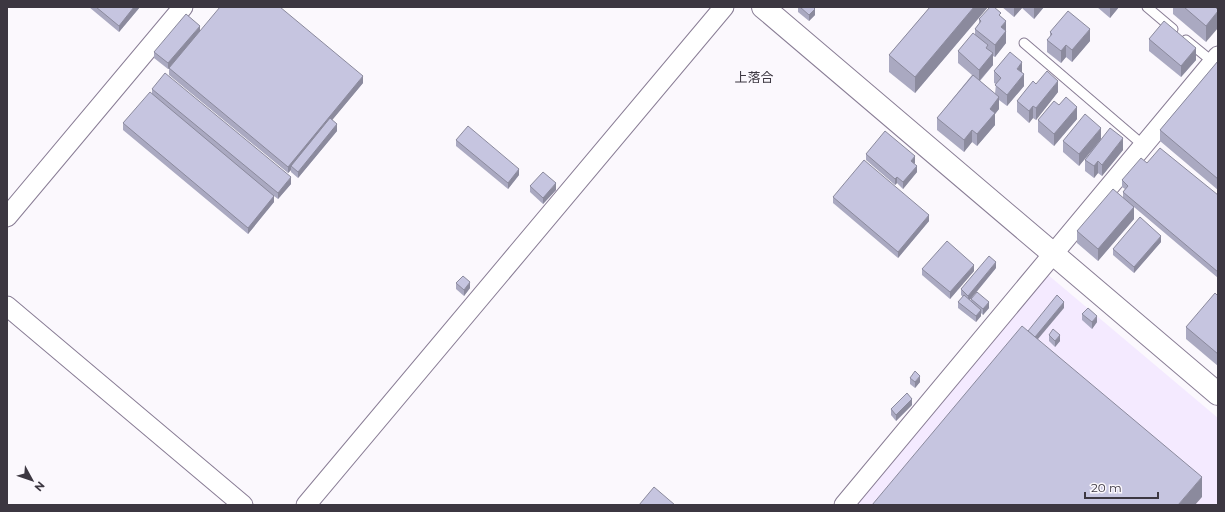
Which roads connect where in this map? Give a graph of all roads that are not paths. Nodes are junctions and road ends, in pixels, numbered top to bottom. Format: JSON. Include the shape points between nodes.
{"nodes":[{"id":1,"x":183,"y":7,"type":"edge"},
{"id":2,"x":724,"y":7,"type":"edge"},
{"id":3,"x":762,"y":7,"type":"edge"},
{"id":4,"x":1147,"y":7,"type":"edge"},
{"id":5,"x":1024,"y":43,"type":"dead end"},
{"id":6,"x":1215,"y":59,"type":"edge"},
{"id":7,"x":1143,"y":145,"type":"junction"},
{"id":8,"x":7,"y":217,"type":"edge"},
{"id":9,"x":1052,"y":253,"type":"junction"},
{"id":10,"x":7,"y":306,"type":"edge"},
{"id":11,"x":1218,"y":394,"type":"edge"},
{"id":12,"x":243,"y":505,"type":"edge"},
{"id":13,"x":306,"y":505,"type":"edge"},
{"id":14,"x":844,"y":505,"type":"edge"}],
"edges":[{"from":1,"to":8,"type":"street"},
{"from":2,"to":13,"type":"street"},
{"from":3,"to":9,"type":"street"},
{"from":4,"to":6,"type":"lane"},
{"from":5,"to":7,"type":"lane"},
{"from":6,"to":7,"type":"street"},
{"from":7,"to":9,"type":"street"},
{"from":9,"to":11,"type":"street"},
{"from":9,"to":14,"type":"street"},
{"from":10,"to":12,"type":"street"}]}
